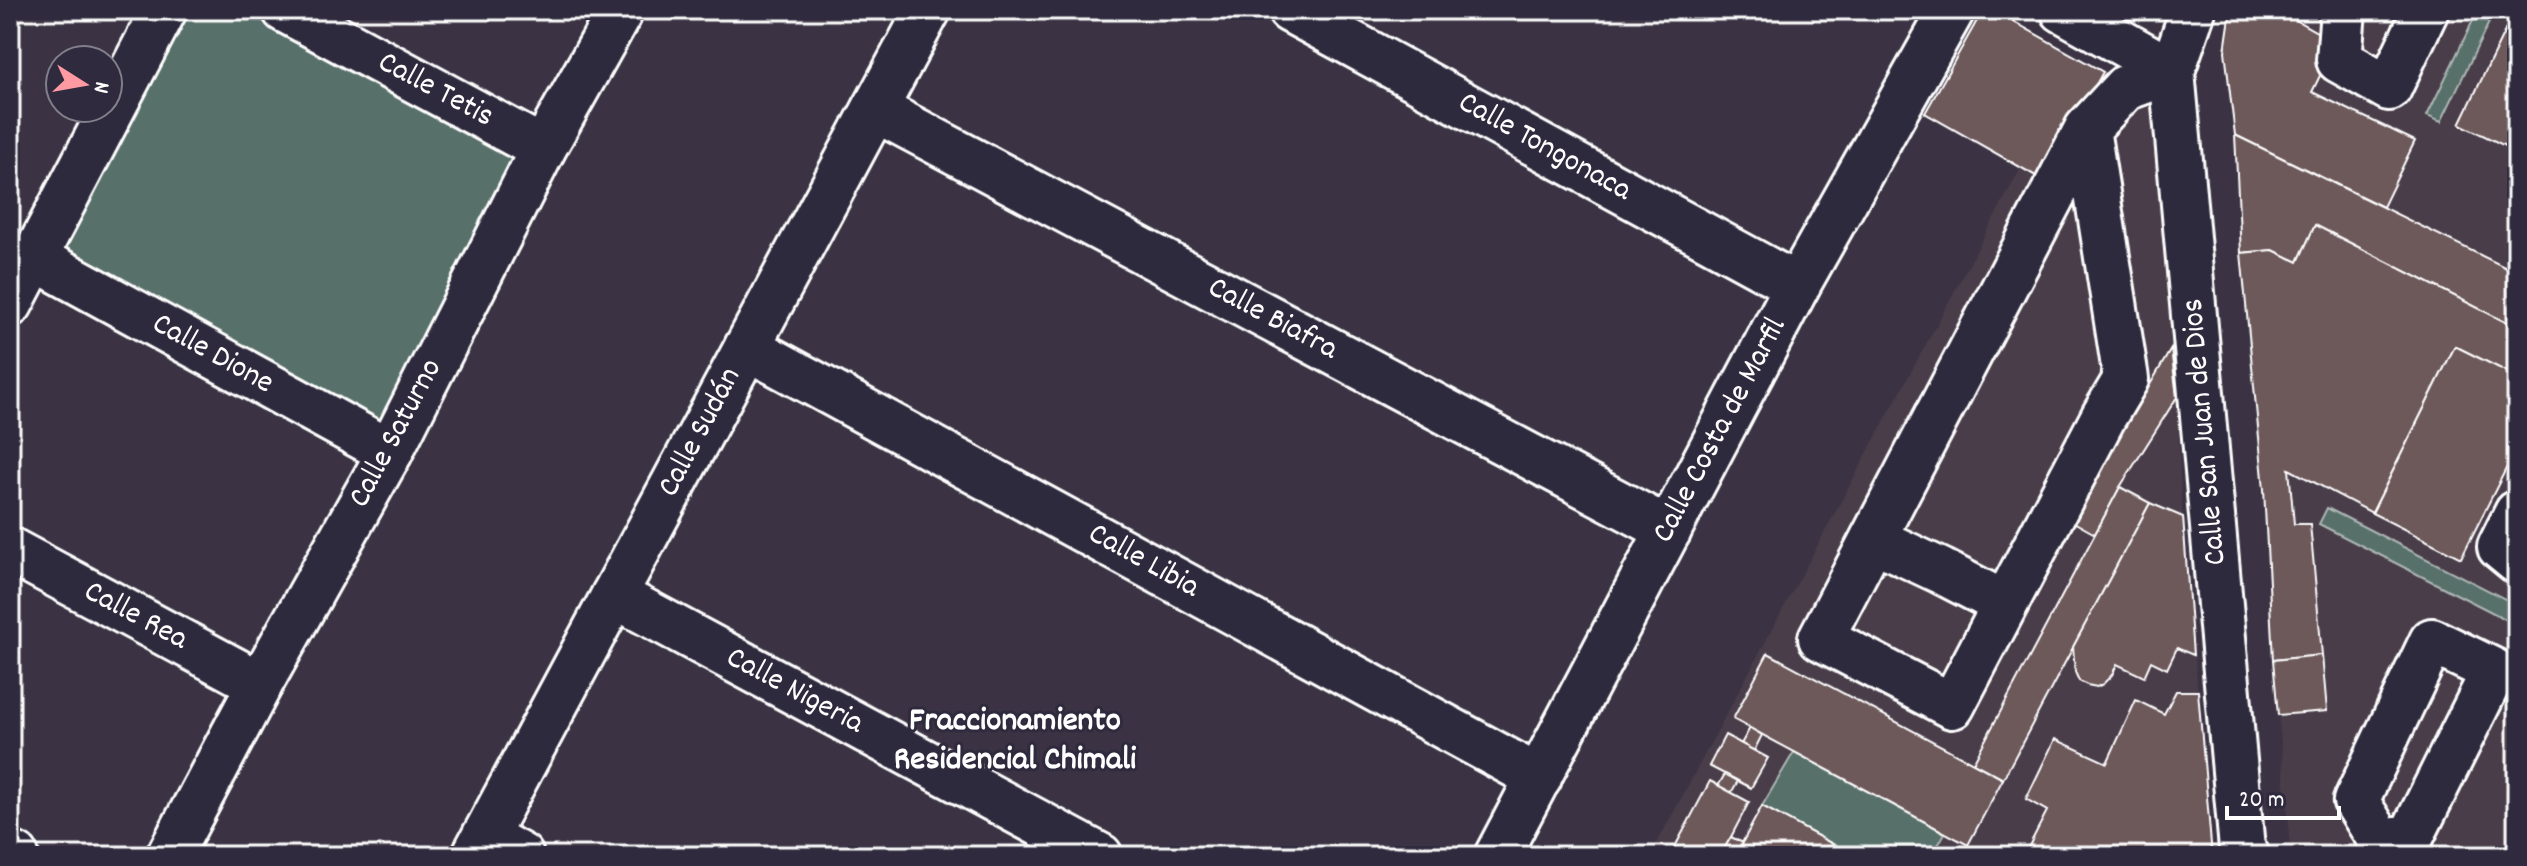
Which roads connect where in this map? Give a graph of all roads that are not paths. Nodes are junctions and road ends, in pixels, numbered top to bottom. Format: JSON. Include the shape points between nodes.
{"nodes":[{"id":1,"x":164,"y":10,"type":"edge"},
{"id":2,"x":285,"y":10,"type":"edge"},
{"id":3,"x":621,"y":10,"type":"edge"},
{"id":4,"x":928,"y":10,"type":"edge"},
{"id":5,"x":1290,"y":10,"type":"edge"},
{"id":6,"x":1952,"y":10,"type":"edge"},
{"id":7,"x":2063,"y":10,"type":"edge"},
{"id":8,"x":2193,"y":10,"type":"edge"},
{"id":9,"x":2343,"y":10,"type":"edge"},
{"id":10,"x":2426,"y":10,"type":"edge"},
{"id":11,"x":2172,"y":71,"type":"junction"},
{"id":12,"x":875,"y":109,"type":"junction"},
{"id":13,"x":2087,"y":129,"type":"junction"},
{"id":14,"x":543,"y":149,"type":"junction"},
{"id":15,"x":35,"y":258,"type":"junction"},
{"id":16,"x":1797,"y":286,"type":"junction"},
{"id":17,"x":10,"y":304,"type":"edge"},
{"id":18,"x":747,"y":347,"type":"junction"},
{"id":19,"x":390,"y":452,"type":"junction"},
{"id":20,"x":2517,"y":513,"type":"edge"},
{"id":21,"x":1669,"y":530,"type":"junction"},
{"id":22,"x":1873,"y":539,"type":"junction"},
{"id":23,"x":10,"y":550,"type":"edge"},
{"id":24,"x":2517,"y":561,"type":"edge"},
{"id":25,"x":614,"y":595,"type":"junction"},
{"id":26,"x":2005,"y":604,"type":"junction"},
{"id":27,"x":260,"y":684,"type":"junction"},
{"id":28,"x":1539,"y":778,"type":"junction"},
{"id":29,"x":493,"y":849,"type":"edge"},
{"id":30,"x":10,"y":853,"type":"edge"},
{"id":31,"x":16,"y":856,"type":"edge"},
{"id":32,"x":169,"y":856,"type":"edge"},
{"id":33,"x":1100,"y":856,"type":"edge"},
{"id":34,"x":1497,"y":856,"type":"edge"},
{"id":35,"x":2247,"y":856,"type":"edge"}],
"edges":[{"from":1,"to":15,"type":"street"},
{"from":2,"to":14,"type":"street","name":"Calle Tetis"},
{"from":3,"to":14,"type":"street","name":"Calle Saturno"},
{"from":4,"to":12,"type":"street","name":"Calle Sudán"},
{"from":5,"to":16,"type":"street","name":"Calle Tongonaca"},
{"from":6,"to":16,"type":"street","name":"Calle Costa de Marfil"},
{"from":7,"to":11,"type":"street"},
{"from":8,"to":11,"type":"street","name":"Calle San Juan de Dios"},
{"from":9,"to":10,"type":"street","via":[[2339,60],[2389,88]]},
{"from":11,"to":13,"type":"street","via":[[2125,88]]},
{"from":11,"to":35,"type":"street","name":"Calle San Juan de Dios","via":[[2242,849]]},
{"from":12,"to":18,"type":"street","name":"Calle Sudán"},
{"from":12,"to":21,"type":"street","name":"Calle Biafra"},
{"from":13,"to":22,"type":"street"},
{"from":13,"to":26,"type":"street","via":[[2126,379]]},
{"from":14,"to":19,"type":"street","name":"Calle Saturno"},
{"from":15,"to":17,"type":"street"},
{"from":15,"to":19,"type":"street","name":"Calle Dione"},
{"from":16,"to":21,"type":"street","name":"Calle Costa de Marfil"},
{"from":18,"to":25,"type":"street","name":"Calle Sudán"},
{"from":18,"to":28,"type":"street","name":"Calle Libia"},
{"from":19,"to":27,"type":"street","name":"Calle Saturno"},
{"from":20,"to":24,"type":"street","via":[[2500,547]]},
{"from":21,"to":28,"type":"street","name":"Calle Costa de Marfil"},
{"from":22,"to":26,"type":"street"},
{"from":22,"to":26,"type":"street","via":[[1821,638],[1952,706]]},
{"from":23,"to":27,"type":"street","name":"Calle Rea"},
{"from":25,"to":29,"type":"street","name":"Calle Sudán"},
{"from":25,"to":33,"type":"street","name":"Calle Nigeria"},
{"from":27,"to":32,"type":"street","name":"Calle Saturno"},
{"from":28,"to":34,"type":"street","name":"Calle Costa de Marfil"},
{"from":30,"to":31,"type":"street"}]}
